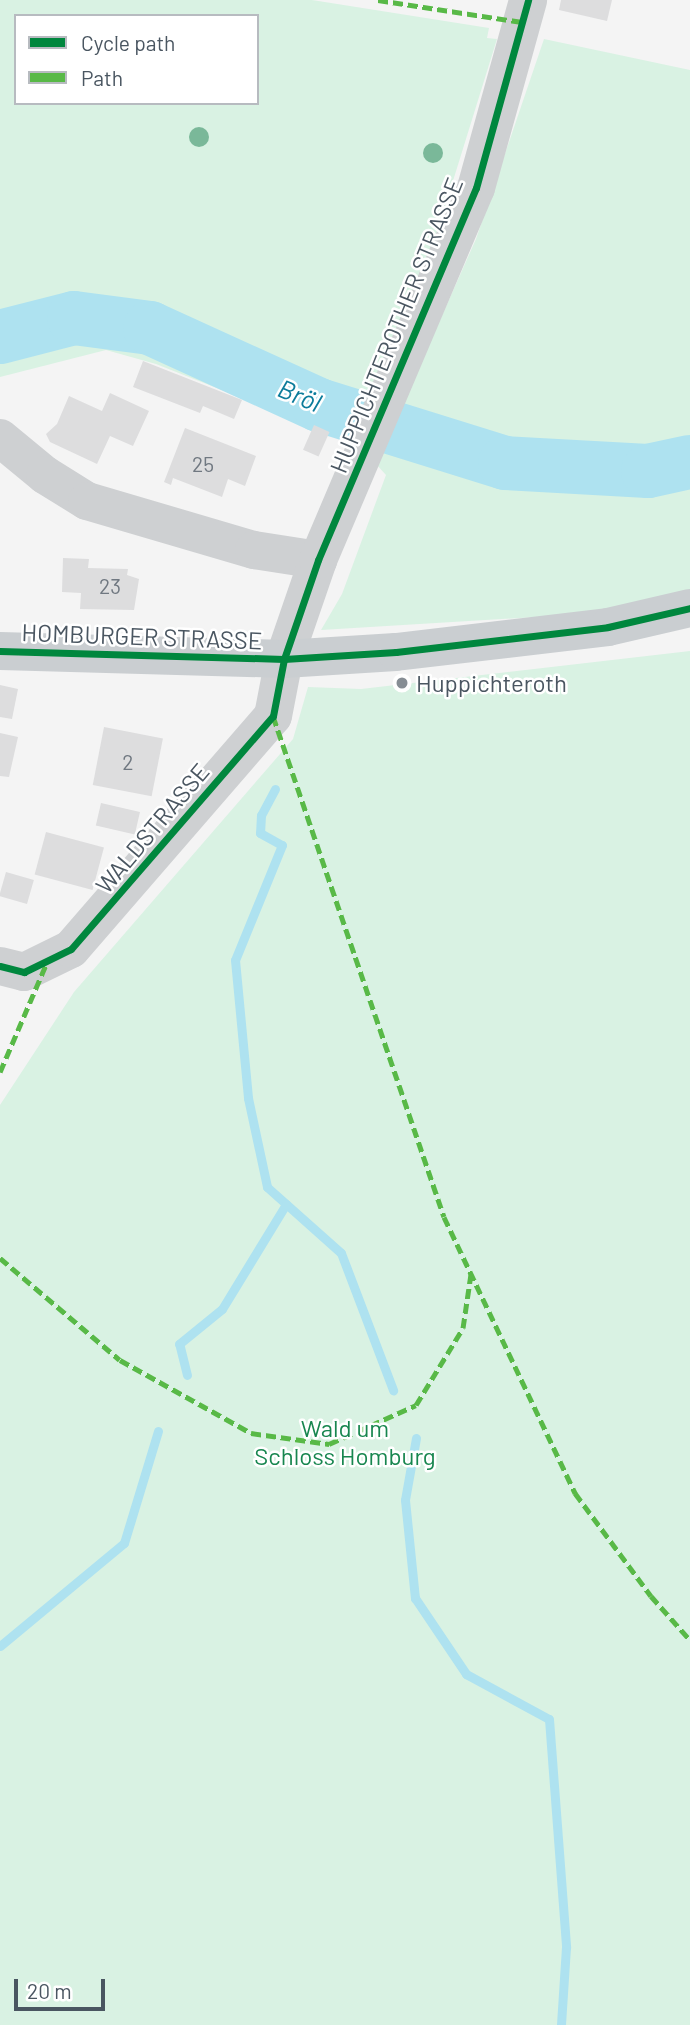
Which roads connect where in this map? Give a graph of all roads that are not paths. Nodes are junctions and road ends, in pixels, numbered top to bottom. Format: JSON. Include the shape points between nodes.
{"nodes":[{"id":1,"x":528,"y":0,"type":"edge"},
{"id":2,"x":0,"y":438,"type":"edge"},
{"id":3,"x":318,"y":560,"type":"junction"},
{"id":4,"x":690,"y":608,"type":"edge"},
{"id":5,"x":0,"y":651,"type":"edge"},
{"id":6,"x":284,"y":659,"type":"junction"},
{"id":7,"x":0,"y":966,"type":"edge"}],
"edges":[{"from":1,"to":3,"type":"street","name":"HUPPICHTEROTHER STRASSE","via":[[476,188]]},
{"from":2,"to":3,"type":"street","via":[[45,475],[87,501],[254,550]]},
{"from":3,"to":6,"type":"street","name":"HUPPICHTEROTHER STRASSE"},
{"from":4,"to":6,"type":"main road","name":"HOMBURGER STRASSE","via":[[608,627],[396,652]]},
{"from":5,"to":6,"type":"main road","name":"HOMBURGER STRASSE"},
{"from":6,"to":7,"type":"street","name":"WALDSTRASSE","via":[[273,716],[118,899],[71,948],[24,972]]}]}
